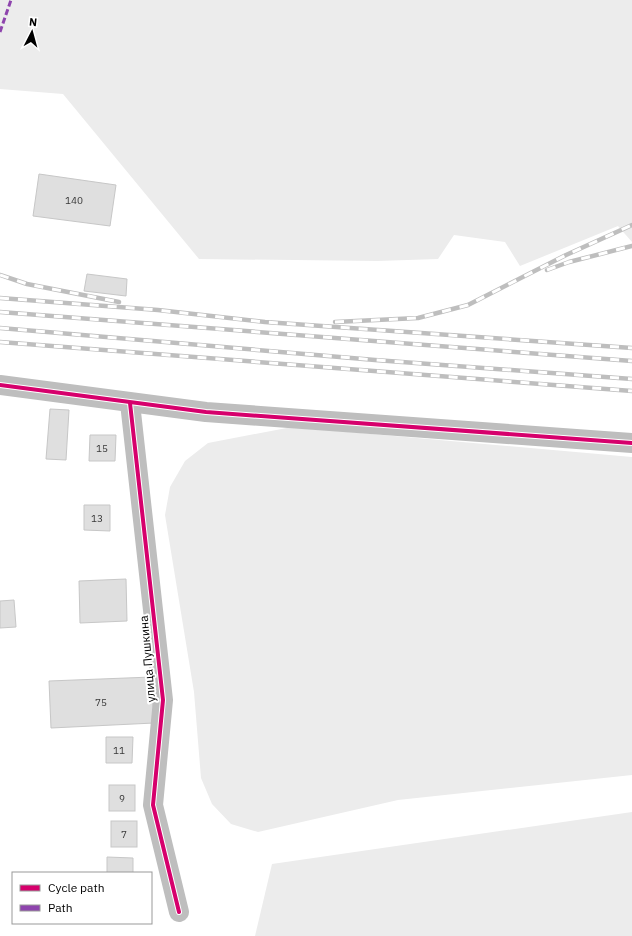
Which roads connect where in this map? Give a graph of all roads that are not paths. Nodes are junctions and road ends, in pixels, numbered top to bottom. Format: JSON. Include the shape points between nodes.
{"nodes":[{"id":1,"x":0,"y":385,"type":"edge"},
{"id":2,"x":130,"y":403,"type":"junction"},
{"id":3,"x":632,"y":443,"type":"edge"},
{"id":4,"x":179,"y":912,"type":"dead end"}],
"edges":[{"from":1,"to":2,"type":"street"},
{"from":2,"to":3,"type":"street","via":[[206,412]]},
{"from":2,"to":4,"type":"street","name":"улица Пушкина","via":[[163,700],[153,805]]}]}
